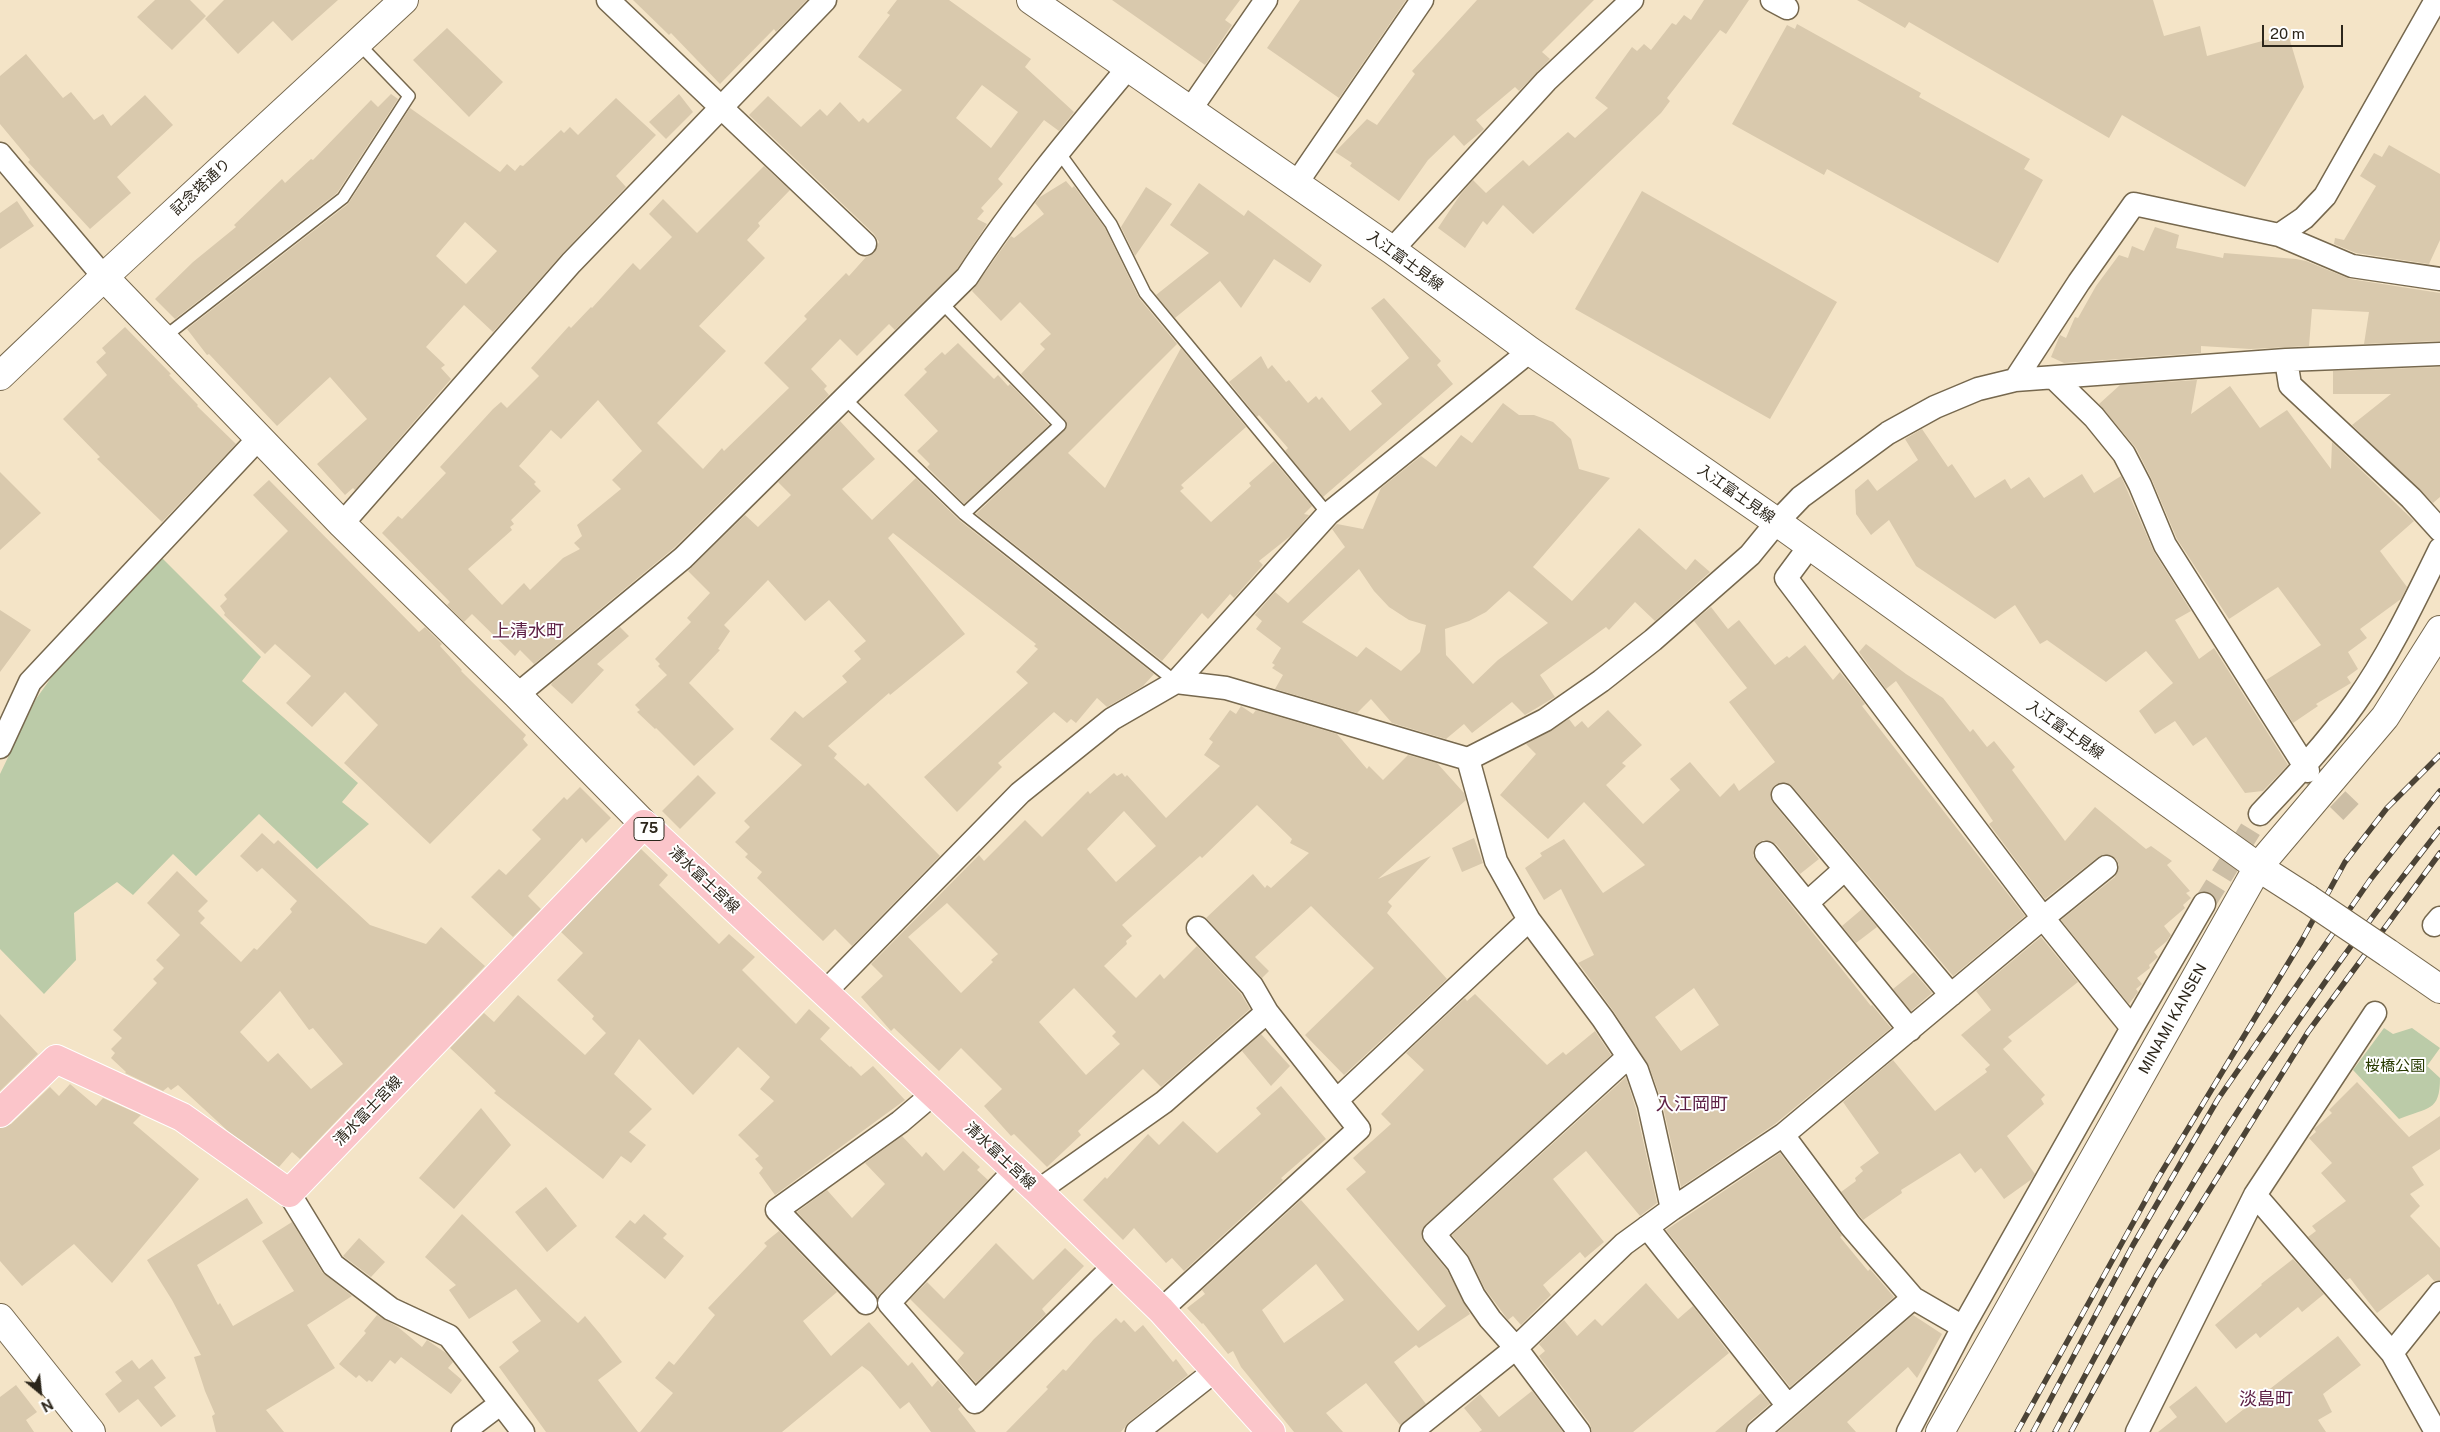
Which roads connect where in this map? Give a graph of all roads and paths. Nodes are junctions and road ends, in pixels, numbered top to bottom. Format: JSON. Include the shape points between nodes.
{"nodes":[{"id":1,"x":404,"y":0,"type":"edge"},
{"id":2,"x":608,"y":0,"type":"edge"},
{"id":3,"x":825,"y":0,"type":"edge"},
{"id":4,"x":1031,"y":0,"type":"edge"},
{"id":5,"x":1266,"y":0,"type":"edge"},
{"id":6,"x":1422,"y":0,"type":"edge"},
{"id":7,"x":1632,"y":0,"type":"edge"},
{"id":8,"x":2436,"y":0,"type":"edge"},
{"id":9,"x":358,"y":43,"type":"junction"},
{"id":10,"x":1128,"y":69,"type":"junction"},
{"id":11,"x":721,"y":108,"type":"junction"},
{"id":12,"x":1190,"y":110,"type":"junction"},
{"id":13,"x":1058,"y":151,"type":"junction"},
{"id":14,"x":0,"y":154,"type":"edge"},
{"id":15,"x":1296,"y":184,"type":"junction"},
{"id":16,"x":2279,"y":235,"type":"junction"},
{"id":17,"x":865,"y":244,"type":"dead end"},
{"id":18,"x":1392,"y":250,"type":"junction"},
{"id":19,"x":104,"y":277,"type":"junction"},
{"id":20,"x":2440,"y":279,"type":"edge"},
{"id":21,"x":940,"y":302,"type":"junction"},
{"id":22,"x":163,"y":338,"type":"junction"},
{"id":23,"x":1530,"y":351,"type":"junction"},
{"id":24,"x":2440,"y":354,"type":"edge"},
{"id":25,"x":2286,"y":360,"type":"junction"},
{"id":26,"x":0,"y":376,"type":"edge"},
{"id":27,"x":2054,"y":378,"type":"junction"},
{"id":28,"x":2015,"y":380,"type":"junction"},
{"id":29,"x":844,"y":398,"type":"junction"},
{"id":30,"x":259,"y":438,"type":"junction"},
{"id":31,"x":964,"y":514,"type":"junction"},
{"id":32,"x":1328,"y":514,"type":"junction"},
{"id":33,"x":1777,"y":522,"type":"junction"},
{"id":34,"x":342,"y":524,"type":"junction"},
{"id":35,"x":2440,"y":530,"type":"edge"},
{"id":36,"x":1809,"y":547,"type":"junction"},
{"id":37,"x":2440,"y":549,"type":"edge"},
{"id":38,"x":2440,"y":630,"type":"edge"},
{"id":39,"x":1176,"y":682,"type":"junction"},
{"id":40,"x":516,"y":695,"type":"junction"},
{"id":41,"x":0,"y":747,"type":"edge"},
{"id":42,"x":1468,"y":759,"type":"junction"},
{"id":43,"x":2307,"y":768,"type":"junction"},
{"id":44,"x":1783,"y":795,"type":"dead end"},
{"id":45,"x":2260,"y":814,"type":"tunnel mouth"},
{"id":46,"x":644,"y":824,"type":"junction"},
{"id":47,"x":1766,"y":852,"type":"dead end"},
{"id":48,"x":2106,"y":867,"type":"dead end"},
{"id":49,"x":2258,"y":867,"type":"junction"},
{"id":50,"x":1845,"y":869,"type":"junction"},
{"id":51,"x":1807,"y":903,"type":"junction"},
{"id":52,"x":2204,"y":904,"type":"tunnel mouth"},
{"id":53,"x":2043,"y":918,"type":"junction"},
{"id":54,"x":1529,"y":920,"type":"junction"},
{"id":55,"x":1198,"y":928,"type":"dead end"},
{"id":56,"x":2440,"y":990,"type":"edge"},
{"id":57,"x":824,"y":993,"type":"junction"},
{"id":58,"x":1952,"y":994,"type":"junction"},
{"id":59,"x":1267,"y":1012,"type":"junction"},
{"id":60,"x":2375,"y":1013,"type":"dead end"},
{"id":61,"x":2132,"y":1028,"type":"junction"},
{"id":62,"x":1910,"y":1030,"type":"junction"},
{"id":63,"x":1628,"y":1057,"type":"junction"},
{"id":64,"x":933,"y":1094,"type":"junction"},
{"id":65,"x":1338,"y":1099,"type":"junction"},
{"id":66,"x":0,"y":1114,"type":"edge"},
{"id":67,"x":1783,"y":1135,"type":"junction"},
{"id":68,"x":1015,"y":1170,"type":"junction"},
{"id":69,"x":1038,"y":1191,"type":"junction"},
{"id":70,"x":289,"y":1193,"type":"junction"},
{"id":71,"x":2255,"y":1195,"type":"junction"},
{"id":72,"x":1672,"y":1208,"type":"junction"},
{"id":73,"x":1647,"y":1227,"type":"junction"},
{"id":74,"x":1115,"y":1265,"type":"junction"},
{"id":75,"x":2440,"y":1293,"type":"edge"},
{"id":76,"x":1913,"y":1298,"type":"junction"},
{"id":77,"x":866,"y":1303,"type":"dead end"},
{"id":78,"x":1161,"y":1310,"type":"junction"},
{"id":79,"x":0,"y":1318,"type":"edge"},
{"id":80,"x":1963,"y":1327,"type":"junction"},
{"id":81,"x":1516,"y":1348,"type":"junction"},
{"id":82,"x":2392,"y":1353,"type":"junction"},
{"id":83,"x":1216,"y":1370,"type":"junction"},
{"id":84,"x":500,"y":1404,"type":"junction"},
{"id":85,"x":1788,"y":1406,"type":"junction"},
{"id":86,"x":91,"y":1432,"type":"edge"},
{"id":87,"x":463,"y":1432,"type":"edge"},
{"id":88,"x":523,"y":1432,"type":"edge"},
{"id":89,"x":1137,"y":1432,"type":"edge"},
{"id":90,"x":1271,"y":1432,"type":"edge"},
{"id":91,"x":1411,"y":1432,"type":"edge"},
{"id":92,"x":1579,"y":1432,"type":"edge"},
{"id":93,"x":1758,"y":1432,"type":"edge"},
{"id":94,"x":1908,"y":1432,"type":"edge"},
{"id":95,"x":1940,"y":1432,"type":"edge"},
{"id":96,"x":2137,"y":1432,"type":"edge"},
{"id":97,"x":2436,"y":1432,"type":"edge"}],
"edges":[{"from":1,"to":9,"type":"main road","name":"記念塔通り"},
{"from":2,"to":11,"type":"street"},
{"from":3,"to":11,"type":"street"},
{"from":4,"to":10,"type":"main road","name":"入江富士見線"},
{"from":5,"to":12,"type":"street"},
{"from":6,"to":15,"type":"street"},
{"from":7,"to":18,"type":"street","via":[[1546,81]]},
{"from":8,"to":16,"type":"street","via":[[2324,196],[2304,218]]},
{"from":9,"to":19,"type":"main road","name":"記念塔通り"},
{"from":9,"to":22,"type":"lane","via":[[409,96],[343,198]]},
{"from":10,"to":12,"type":"main road","name":"入江富士見線"},
{"from":10,"to":13,"type":"street"},
{"from":11,"to":17,"type":"street"},
{"from":11,"to":34,"type":"street","via":[[571,263]]},
{"from":12,"to":15,"type":"main road","name":"入江富士見線"},
{"from":13,"to":21,"type":"street","via":[[999,227],[967,277]]},
{"from":13,"to":32,"type":"lane","via":[[1111,224],[1145,293]]},
{"from":14,"to":19,"type":"street"},
{"from":15,"to":18,"type":"main road","name":"入江富士見線"},
{"from":16,"to":20,"type":"street","via":[[2352,266]]},
{"from":16,"to":28,"type":"street","via":[[2134,204]]},
{"from":18,"to":23,"type":"main road","name":"入江富士見線"},
{"from":19,"to":22,"type":"main road"},
{"from":19,"to":26,"type":"main road","name":"記念塔通り"},
{"from":21,"to":29,"type":"street"},
{"from":21,"to":31,"type":"lane","via":[[1060,425]]},
{"from":22,"to":30,"type":"main road"},
{"from":23,"to":32,"type":"street"},
{"from":23,"to":33,"type":"main road","name":"入江富士見線"},
{"from":24,"to":25,"type":"street"},
{"from":25,"to":27,"type":"street"},
{"from":25,"to":35,"type":"street","via":[[2290,385],[2411,498]]},
{"from":27,"to":28,"type":"street"},
{"from":27,"to":43,"type":"street","via":[[2094,417],[2124,454],[2165,545]]},
{"from":28,"to":33,"type":"street","via":[[1978,389],[1935,407],[1888,433],[1801,497]]},
{"from":29,"to":31,"type":"lane"},
{"from":29,"to":40,"type":"street","via":[[683,558]]},
{"from":30,"to":34,"type":"main road"},
{"from":30,"to":41,"type":"street","via":[[30,682]]},
{"from":31,"to":39,"type":"lane"},
{"from":32,"to":39,"type":"street"},
{"from":33,"to":36,"type":"main road","name":"入江富士見線"},
{"from":33,"to":42,"type":"street","via":[[1750,554],[1601,680],[1545,720]]},
{"from":34,"to":40,"type":"main road"},
{"from":36,"to":49,"type":"main road","name":"入江富士見線"},
{"from":36,"to":53,"type":"street","via":[[1786,578]]},
{"from":37,"to":43,"type":"street","via":[[2394,641],[2354,704]]},
{"from":38,"to":49,"type":"main road","name":"MINAMI KANSEN","via":[[2385,717]]},
{"from":39,"to":42,"type":"street","via":[[1226,688]]},
{"from":39,"to":57,"type":"street","via":[[1112,719],[1020,793]]},
{"from":40,"to":46,"type":"main road"},
{"from":42,"to":54,"type":"street","via":[[1496,861]]},
{"from":43,"to":45,"type":"street"},
{"from":44,"to":50,"type":"street"},
{"from":46,"to":57,"type":"main road","name":"清水富士宮線","number":"75"},
{"from":46,"to":70,"type":"main road","name":"清水富士宮線","number":"75"},
{"from":47,"to":51,"type":"street"},
{"from":48,"to":53,"type":"street"},
{"from":49,"to":56,"type":"main road","name":"入江富士見線","bridge":true},
{"from":49,"to":95,"type":"main road","name":"MINAMI KANSEN"},
{"from":50,"to":51,"type":"street"},
{"from":50,"to":58,"type":"street"},
{"from":51,"to":62,"type":"street"},
{"from":52,"to":61,"type":"street"},
{"from":53,"to":58,"type":"street"},
{"from":53,"to":61,"type":"street"},
{"from":54,"to":63,"type":"street"},
{"from":54,"to":65,"type":"street"},
{"from":55,"to":59,"type":"street","via":[[1252,986]]},
{"from":57,"to":64,"type":"main road","name":"清水富士宮線","number":"75"},
{"from":58,"to":62,"type":"street"},
{"from":59,"to":65,"type":"street"},
{"from":59,"to":69,"type":"street","via":[[1164,1102]]},
{"from":60,"to":71,"type":"street"},
{"from":61,"to":80,"type":"street"},
{"from":62,"to":67,"type":"street"},
{"from":63,"to":72,"type":"street","via":[[1637,1070],[1649,1105]]},
{"from":63,"to":81,"type":"street","via":[[1434,1234],[1458,1263],[1490,1319]]},
{"from":64,"to":68,"type":"main road","name":"清水富士宮線","number":"75"},
{"from":64,"to":77,"type":"street","via":[[900,1122],[777,1210]]},
{"from":65,"to":78,"type":"street","via":[[1360,1129]]},
{"from":66,"to":70,"type":"main road","via":[[56,1059],[182,1117]]},
{"from":67,"to":72,"type":"street"},
{"from":67,"to":76,"type":"street","via":[[1850,1225]]},
{"from":68,"to":69,"type":"main road","name":"清水富士宮線","number":"75"},
{"from":68,"to":74,"type":"street","via":[[889,1303],[975,1402]]},
{"from":69,"to":74,"type":"main road","name":"清水富士宮線","number":"75"},
{"from":70,"to":84,"type":"street","via":[[332,1265],[392,1309],[449,1336]]},
{"from":71,"to":82,"type":"street"},
{"from":71,"to":96,"type":"street"},
{"from":72,"to":73,"type":"street"},
{"from":73,"to":81,"type":"street","via":[[1624,1244]]},
{"from":73,"to":85,"type":"street"},
{"from":74,"to":78,"type":"main road","name":"清水富士宮線","number":"75"},
{"from":75,"to":82,"type":"street"},
{"from":76,"to":80,"type":"street"},
{"from":76,"to":85,"type":"street"},
{"from":78,"to":83,"type":"main road","name":"清水富士宮線","number":"75"},
{"from":79,"to":86,"type":"main road"},
{"from":80,"to":94,"type":"street"},
{"from":81,"to":91,"type":"street"},
{"from":81,"to":92,"type":"street"},
{"from":82,"to":97,"type":"street"},
{"from":83,"to":89,"type":"street"},
{"from":83,"to":90,"type":"main road","name":"清水富士宮線","number":"75"},
{"from":84,"to":87,"type":"street"},
{"from":84,"to":88,"type":"street"},
{"from":85,"to":93,"type":"street"}]}
